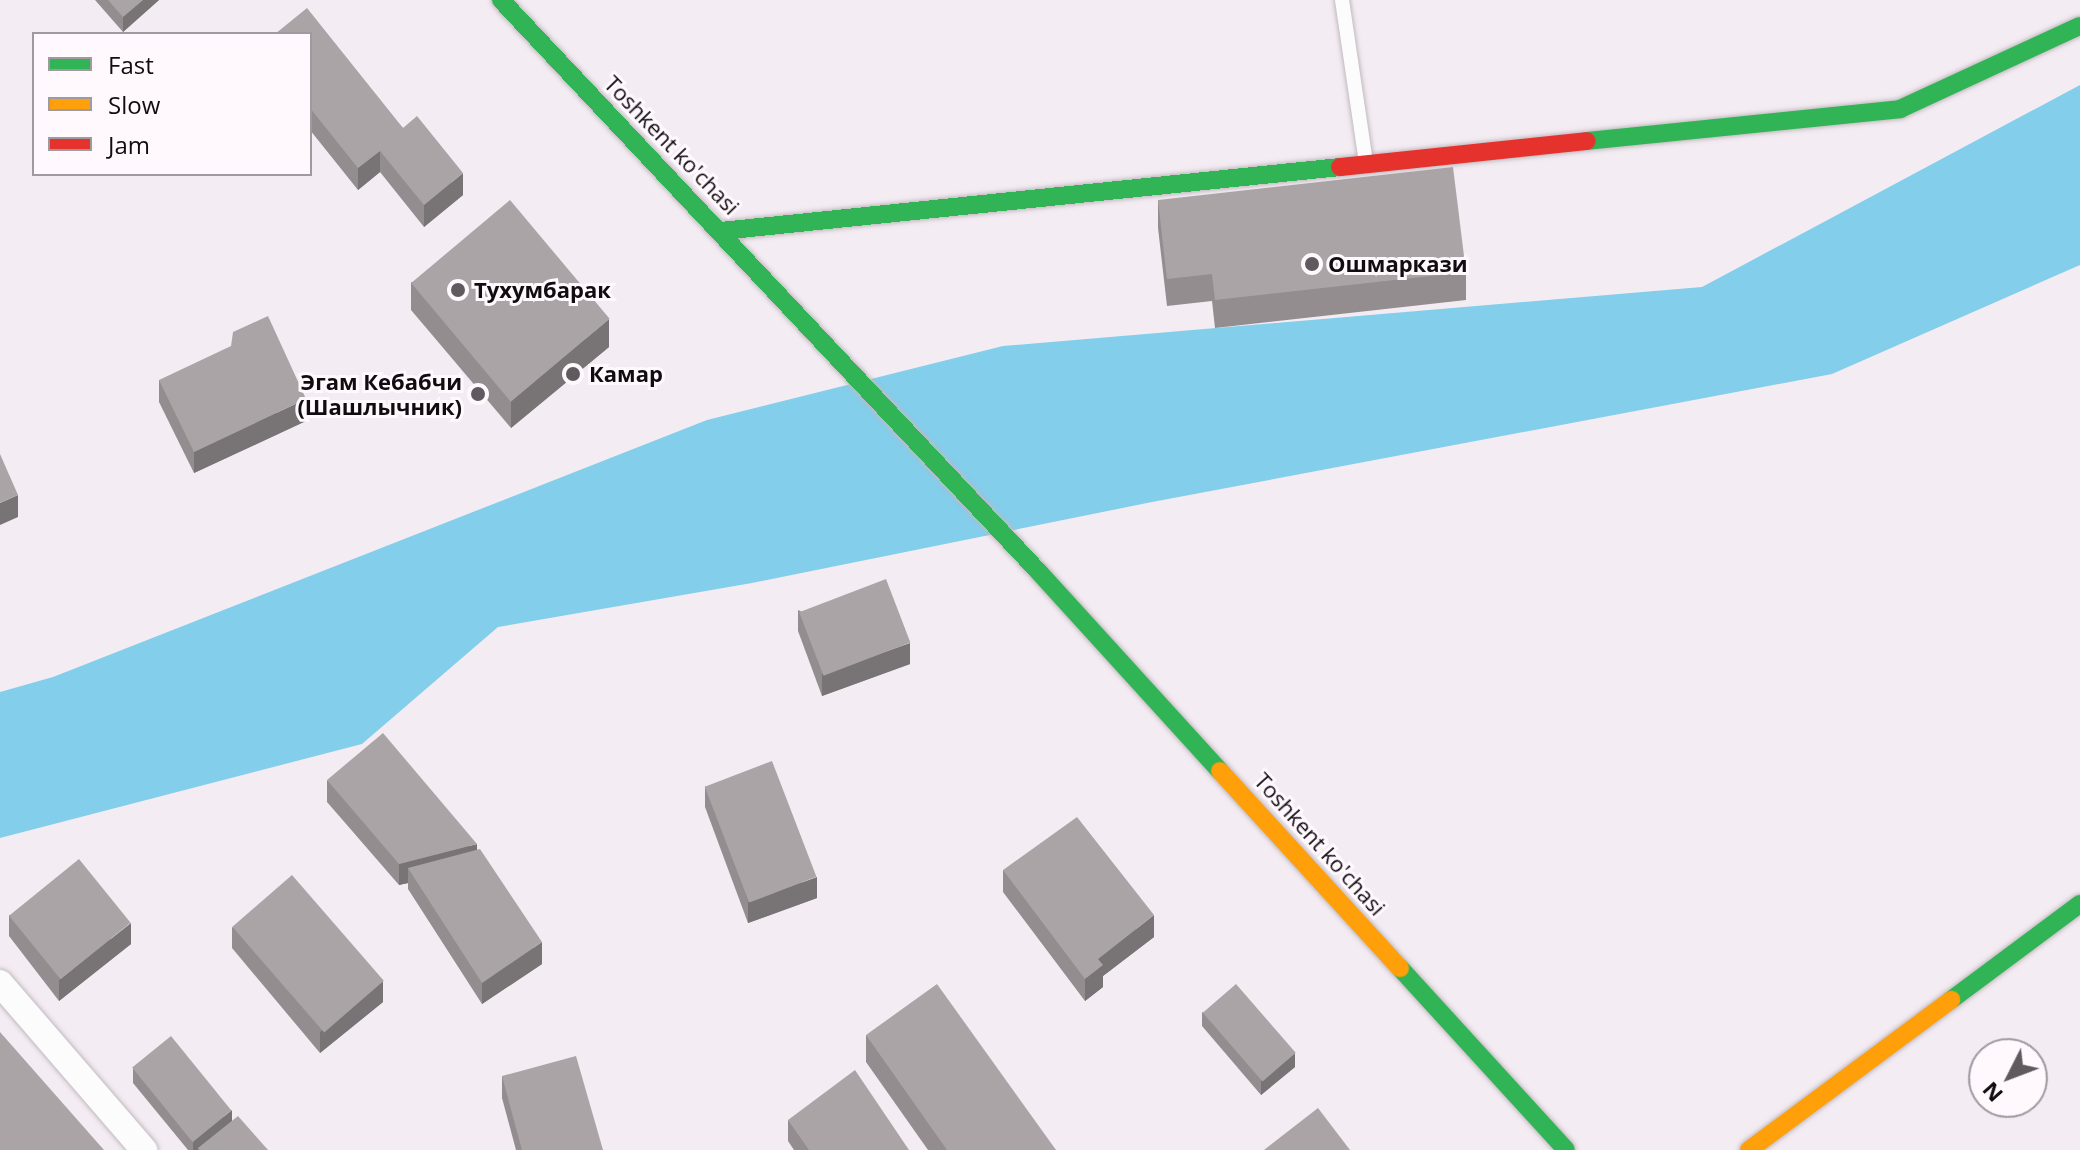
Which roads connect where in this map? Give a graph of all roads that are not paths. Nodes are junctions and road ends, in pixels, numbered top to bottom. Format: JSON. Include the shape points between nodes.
{"nodes":[{"id":1,"x":501,"y":0,"type":"edge"},
{"id":2,"x":1342,"y":0,"type":"edge"},
{"id":3,"x":2080,"y":26,"type":"edge"},
{"id":4,"x":1367,"y":167,"type":"junction"},
{"id":5,"x":721,"y":231,"type":"junction"},
{"id":6,"x":2080,"y":904,"type":"edge"},
{"id":7,"x":0,"y":983,"type":"edge"},
{"id":8,"x":144,"y":1150,"type":"edge"},
{"id":9,"x":1566,"y":1150,"type":"edge"},
{"id":10,"x":1749,"y":1150,"type":"edge"}],
"edges":[{"from":1,"to":5,"type":"main road","name":"Toshkent ko'chasi"},
{"from":2,"to":4,"type":"lane"},
{"from":3,"to":4,"type":"main road","via":[[1900,109]]},
{"from":4,"to":5,"type":"main road"},
{"from":5,"to":9,"type":"main road","name":"Toshkent ko'chasi"},
{"from":6,"to":10,"type":"main road"},
{"from":7,"to":8,"type":"street"}]}
